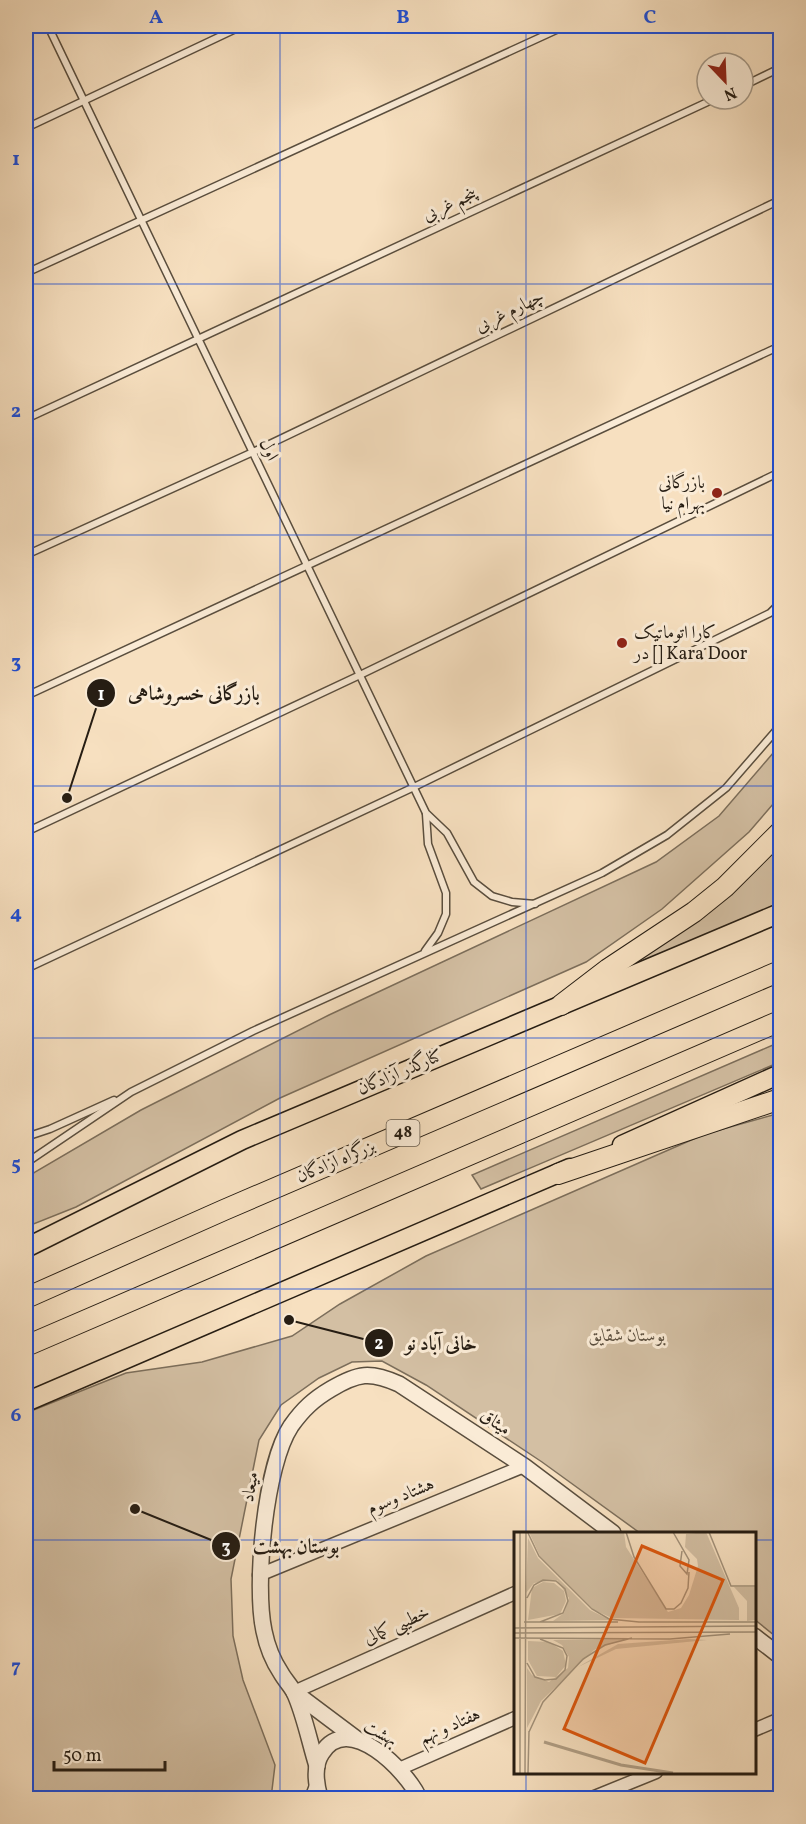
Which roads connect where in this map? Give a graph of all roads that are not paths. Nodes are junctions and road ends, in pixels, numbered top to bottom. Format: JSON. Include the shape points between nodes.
{"nodes":[{"id":1,"x":48,"y":26,"type":"edge"},
{"id":2,"x":242,"y":26,"type":"edge"},
{"id":3,"x":565,"y":26,"type":"edge"},
{"id":4,"x":780,"y":68,"type":"edge"},
{"id":5,"x":755,"y":80,"type":"edge"},
{"id":6,"x":84,"y":100,"type":"junction"},
{"id":7,"x":695,"y":108,"type":"edge"},
{"id":8,"x":26,"y":128,"type":"edge"},
{"id":9,"x":780,"y":200,"type":"edge"},
{"id":10,"x":141,"y":220,"type":"junction"},
{"id":11,"x":26,"y":273,"type":"edge"},
{"id":12,"x":198,"y":339,"type":"junction"},
{"id":13,"x":780,"y":346,"type":"edge"},
{"id":14,"x":26,"y":419,"type":"edge"},
{"id":15,"x":253,"y":452,"type":"junction"},
{"id":16,"x":780,"y":472,"type":"edge"},
{"id":17,"x":26,"y":555,"type":"edge"},
{"id":18,"x":307,"y":565,"type":"junction"},
{"id":19,"x":780,"y":603,"type":"edge"},
{"id":20,"x":360,"y":675,"type":"junction"},
{"id":21,"x":26,"y":696,"type":"edge"},
{"id":22,"x":780,"y":726,"type":"edge"},
{"id":23,"x":414,"y":787,"type":"junction"},
{"id":24,"x":426,"y":813,"type":"junction"},
{"id":25,"x":26,"y":832,"type":"edge"},
{"id":26,"x":780,"y":832,"type":"edge"},
{"id":27,"x":535,"y":904,"type":"junction"},
{"id":28,"x":780,"y":913,"type":"edge"},
{"id":29,"x":425,"y":952,"type":"junction"},
{"id":30,"x":26,"y":969,"type":"edge"},
{"id":31,"x":780,"y":971,"type":"edge"},
{"id":32,"x":561,"y":1005,"type":"junction"},
{"id":33,"x":780,"y":1021,"type":"edge"},
{"id":34,"x":780,"y":1074,"type":"edge"},
{"id":35,"x":131,"y":1092,"type":"junction"},
{"id":36,"x":780,"y":1099,"type":"edge"},
{"id":37,"x":26,"y":1137,"type":"edge"},
{"id":38,"x":26,"y":1163,"type":"edge"},
{"id":39,"x":558,"y":1174,"type":"junction"},
{"id":40,"x":26,"y":1248,"type":"edge"},
{"id":41,"x":26,"y":1298,"type":"edge"},
{"id":42,"x":26,"y":1346,"type":"edge"},
{"id":43,"x":343,"y":1382,"type":"joint"},
{"id":44,"x":26,"y":1402,"type":"edge"},
{"id":45,"x":524,"y":1466,"type":"junction"},
{"id":46,"x":612,"y":1532,"type":"edge"},
{"id":47,"x":259,"y":1575,"type":"junction"},
{"id":48,"x":514,"y":1593,"type":"edge"},
{"id":49,"x":755,"y":1637,"type":"edge"},
{"id":50,"x":780,"y":1656,"type":"edge"},
{"id":51,"x":294,"y":1692,"type":"junction"},
{"id":52,"x":514,"y":1718,"type":"edge"},
{"id":53,"x":780,"y":1719,"type":"edge"},
{"id":54,"x":755,"y":1729,"type":"edge"},
{"id":55,"x":360,"y":1741,"type":"junction"},
{"id":56,"x":399,"y":1769,"type":"junction"},
{"id":57,"x":316,"y":1771,"type":"junction"},
{"id":58,"x":654,"y":1773,"type":"edge"},
{"id":59,"x":308,"y":1798,"type":"edge"},
{"id":60,"x":320,"y":1798,"type":"edge"},
{"id":61,"x":418,"y":1798,"type":"edge"},
{"id":62,"x":592,"y":1798,"type":"edge"}],
"edges":[{"from":1,"to":6,"type":"lane","name":"اول"},
{"from":2,"to":6,"type":"lane"},
{"from":3,"to":10,"type":"lane"},
{"from":4,"to":5,"type":"lane"},
{"from":6,"to":8,"type":"lane"},
{"from":6,"to":10,"type":"lane","name":"اول"},
{"from":7,"to":12,"type":"lane","name":"پنجم غربی"},
{"from":9,"to":15,"type":"lane","name":"چهارم غربی"},
{"from":10,"to":11,"type":"lane"},
{"from":10,"to":12,"type":"lane","name":"اول"},
{"from":12,"to":14,"type":"lane","name":"پنجم غربی"},
{"from":12,"to":15,"type":"lane","name":"اول"},
{"from":13,"to":18,"type":"lane"},
{"from":15,"to":17,"type":"lane","name":"چهارم غربی"},
{"from":15,"to":18,"type":"lane","name":"اول"},
{"from":16,"to":20,"type":"lane"},
{"from":18,"to":20,"type":"lane","name":"اول"},
{"from":18,"to":21,"type":"lane"},
{"from":19,"to":23,"type":"lane","via":[[770,612]]},
{"from":20,"to":23,"type":"lane","name":"اول"},
{"from":20,"to":25,"type":"lane"},
{"from":22,"to":27,"type":"lane","via":[[726,788],[667,835],[602,873]]},
{"from":23,"to":24,"type":"lane","name":"اول"},
{"from":23,"to":30,"type":"lane"},
{"from":24,"to":27,"type":"lane","name":"اول","via":[[447,833],[474,882],[492,896]]},
{"from":24,"to":29,"type":"lane","name":"اول","via":[[429,844],[446,893],[446,914]]},
{"from":26,"to":32,"type":"highway","via":[[694,912]]},
{"from":27,"to":29,"type":"lane"},
{"from":28,"to":32,"type":"main road","name":"کنارگذر آزادگان"},
{"from":29,"to":35,"type":"lane"},
{"from":31,"to":41,"type":"highway","name":"بزرگراه آزادگان","number":"48"},
{"from":32,"to":40,"type":"main road","name":"کنارگذر آزادگان","via":[[242,1140]]},
{"from":33,"to":42,"type":"highway"},
{"from":34,"to":39,"type":"main road"},
{"from":35,"to":37,"type":"lane"},
{"from":35,"to":38,"type":"lane"},
{"from":36,"to":39,"type":"highway"},
{"from":39,"to":44,"type":"main road"},
{"from":43,"to":45,"type":"street","name":"میثاق","via":[[369,1375],[399,1384]]},
{"from":43,"to":47,"type":"street","name":"میعاد","via":[[312,1401],[291,1427],[278,1454],[270,1483]]},
{"from":45,"to":46,"type":"street","name":"میثاق"},
{"from":45,"to":47,"type":"street","name":"هشتاد وسوم"},
{"from":47,"to":51,"type":"street","name":"میعاد","via":[[269,1650]]},
{"from":48,"to":51,"type":"street","name":"خطیبی کمالی"},
{"from":49,"to":50,"type":"street"},
{"from":51,"to":55,"type":"street"},
{"from":51,"to":57,"type":"street"},
{"from":52,"to":56,"type":"street","name":"هفتاد و نهم"},
{"from":53,"to":54,"type":"street"},
{"from":55,"to":56,"type":"street","name":"بهشت"},
{"from":55,"to":57,"type":"street","name":"بهشت","via":[[336,1739],[326,1745]]},
{"from":56,"to":61,"type":"street","name":"بهشت"},
{"from":57,"to":59,"type":"lane"},
{"from":57,"to":60,"type":"street"},
{"from":58,"to":62,"type":"street"}]}
